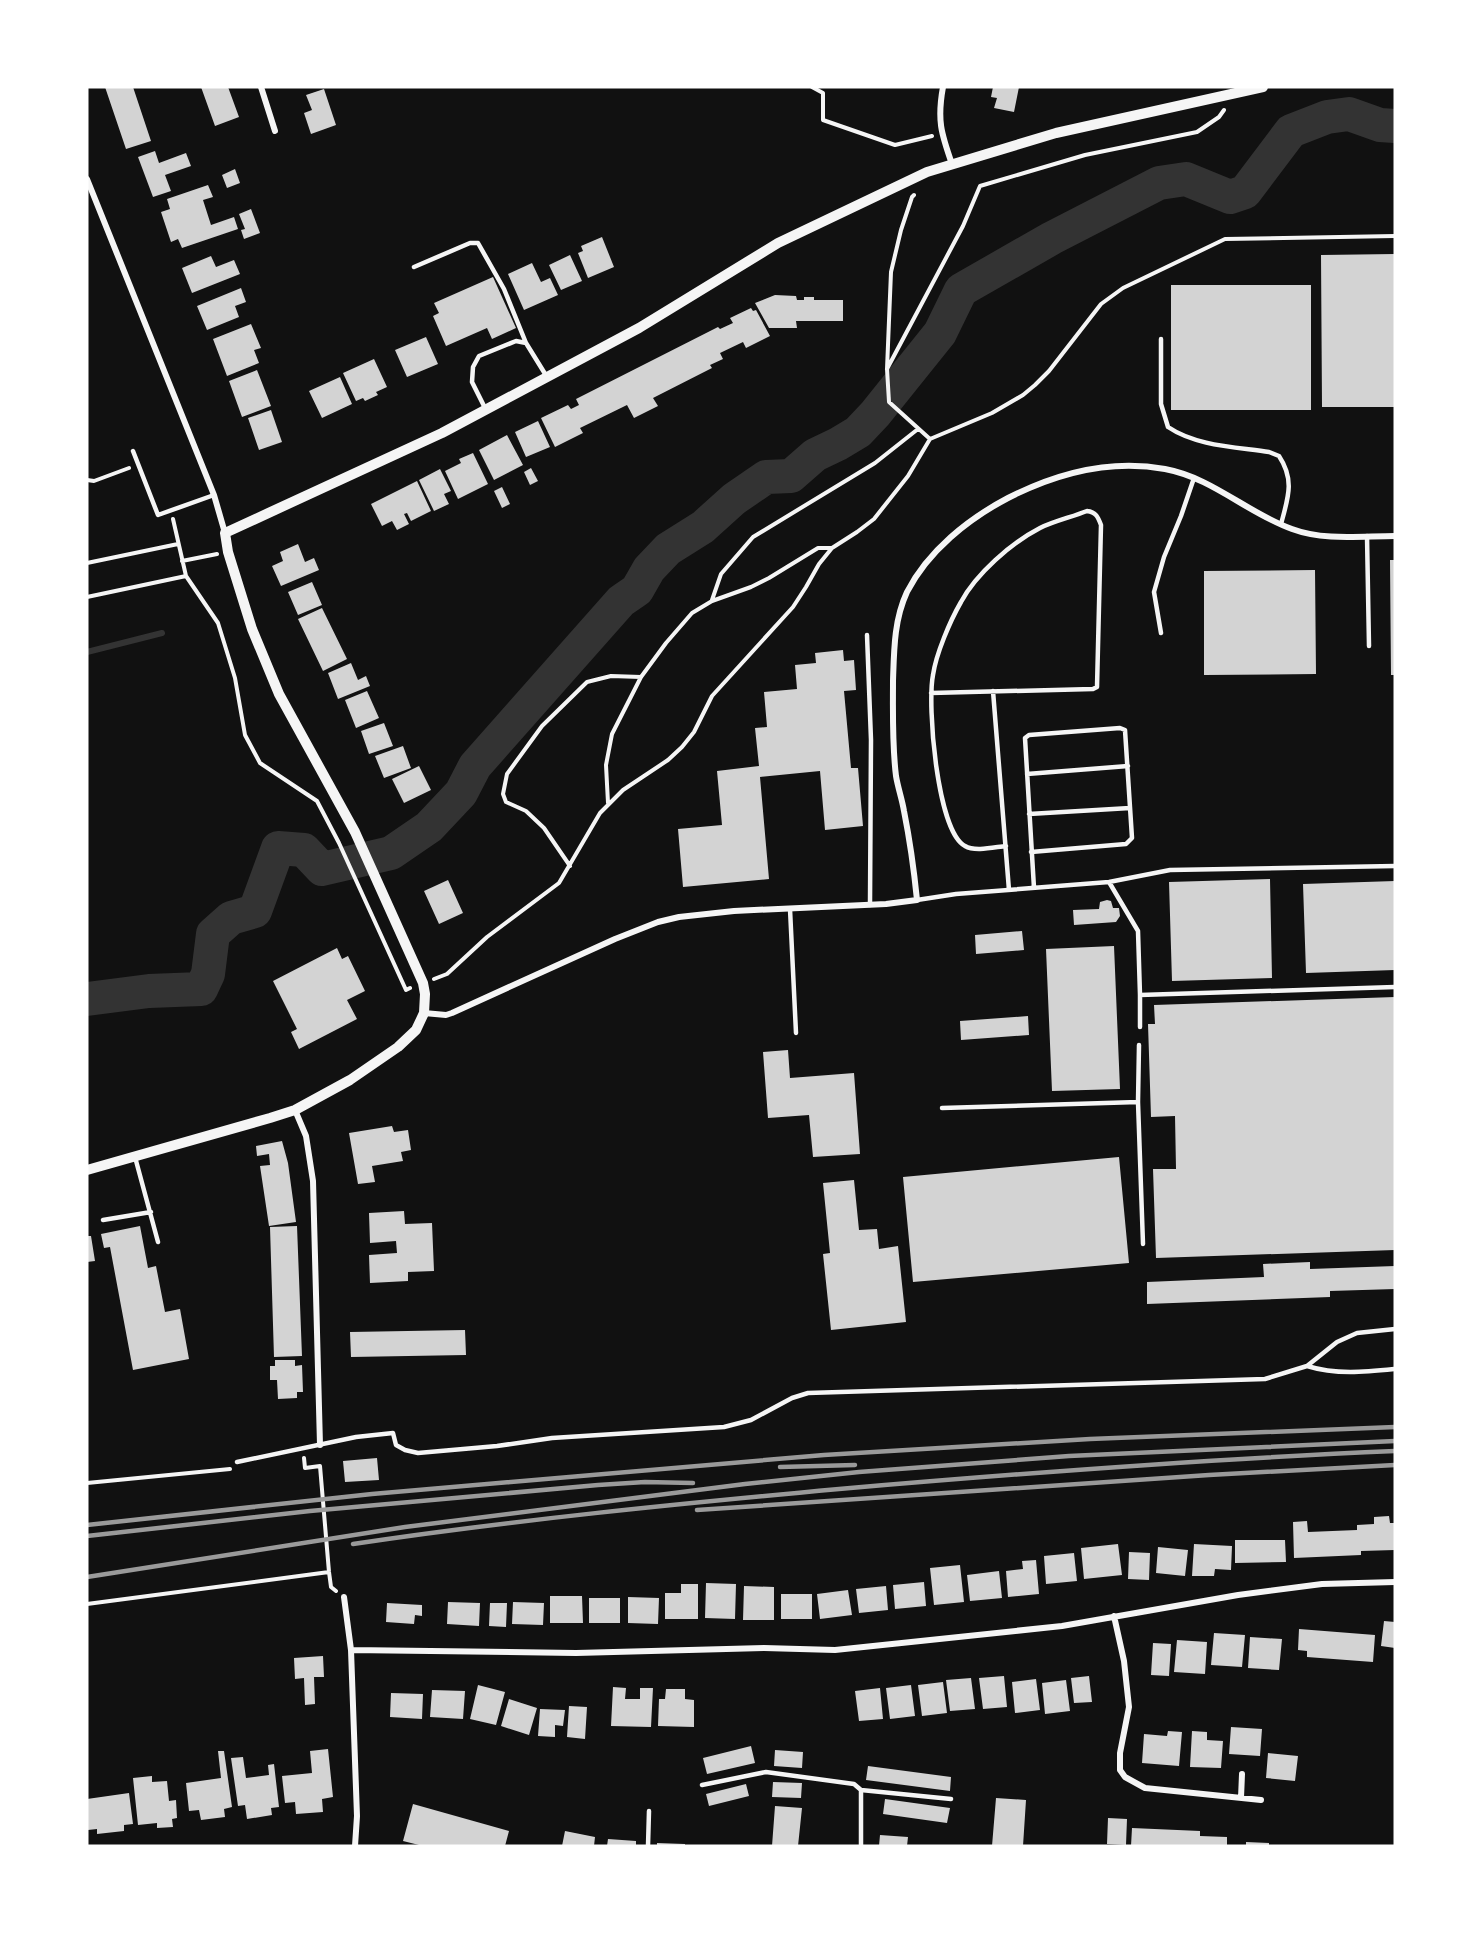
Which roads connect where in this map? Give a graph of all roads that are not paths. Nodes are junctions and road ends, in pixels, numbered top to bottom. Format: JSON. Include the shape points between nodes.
{"nodes":[{"id":1,"x":261,"y":87,"type":"edge"},
{"id":2,"x":943,"y":87,"type":"edge"},
{"id":3,"x":1263,"y":87,"type":"edge"},
{"id":4,"x":275,"y":131,"type":"dead end"},
{"id":5,"x":952,"y":164,"type":"junction"},
{"id":6,"x":87,"y":179,"type":"edge"},
{"id":7,"x":414,"y":267,"type":"dead end"},
{"id":8,"x":1161,"y":339,"type":"dead end"},
{"id":9,"x":526,"y":343,"type":"junction"},
{"id":10,"x":547,"y":377,"type":"junction"},
{"id":11,"x":486,"y":410,"type":"junction"},
{"id":12,"x":133,"y":451,"type":"dead end"},
{"id":13,"x":1194,"y":478,"type":"junction"},
{"id":14,"x":214,"y":495,"type":"junction"},
{"id":15,"x":1281,"y":524,"type":"junction"},
{"id":16,"x":225,"y":533,"type":"junction"},
{"id":17,"x":1367,"y":536,"type":"junction"},
{"id":18,"x":1395,"y":536,"type":"edge"},
{"id":19,"x":1161,"y":633,"type":"dead end"},
{"id":20,"x":867,"y":635,"type":"dead end"},
{"id":21,"x":1369,"y":646,"type":"dead end"},
{"id":22,"x":993,"y":692,"type":"junction"},
{"id":23,"x":931,"y":693,"type":"junction"},
{"id":24,"x":1128,"y":766,"type":"junction"},
{"id":25,"x":1027,"y":774,"type":"junction"},
{"id":26,"x":1130,"y":808,"type":"junction"},
{"id":27,"x":1029,"y":814,"type":"junction"},
{"id":28,"x":1006,"y":846,"type":"junction"},
{"id":29,"x":1031,"y":852,"type":"junction"},
{"id":30,"x":1395,"y":866,"type":"edge"},
{"id":31,"x":1109,"y":882,"type":"junction"},
{"id":32,"x":1034,"y":888,"type":"junction"},
{"id":33,"x":1009,"y":890,"type":"junction"},
{"id":34,"x":917,"y":900,"type":"junction"},
{"id":35,"x":870,"y":905,"type":"junction"},
{"id":36,"x":790,"y":909,"type":"junction"},
{"id":37,"x":1395,"y":987,"type":"edge"},
{"id":38,"x":1140,"y":995,"type":"junction"},
{"id":39,"x":424,"y":1013,"type":"junction"},
{"id":40,"x":1140,"y":1027,"type":"dead end"},
{"id":41,"x":796,"y":1033,"type":"dead end"},
{"id":42,"x":1139,"y":1045,"type":"dead end"},
{"id":43,"x":1138,"y":1102,"type":"junction"},
{"id":44,"x":942,"y":1108,"type":"dead end"},
{"id":45,"x":295,"y":1110,"type":"junction"},
{"id":46,"x":135,"y":1157,"type":"junction"},
{"id":47,"x":87,"y":1170,"type":"edge"},
{"id":48,"x":151,"y":1212,"type":"junction"},
{"id":49,"x":103,"y":1220,"type":"dead end"},
{"id":50,"x":158,"y":1242,"type":"dead end"},
{"id":51,"x":1143,"y":1244,"type":"dead end"},
{"id":52,"x":1395,"y":1329,"type":"edge"},
{"id":53,"x":1307,"y":1365,"type":"junction"},
{"id":54,"x":1395,"y":1369,"type":"edge"},
{"id":55,"x":320,"y":1445,"type":"junction"},
{"id":56,"x":237,"y":1462,"type":"dead end"},
{"id":57,"x":1395,"y":1582,"type":"edge"},
{"id":58,"x":344,"y":1597,"type":"road end"},
{"id":59,"x":1114,"y":1616,"type":"junction"},
{"id":60,"x":351,"y":1650,"type":"junction"},
{"id":61,"x":1242,"y":1774,"type":"dead end"},
{"id":62,"x":702,"y":1785,"type":"dead end"},
{"id":63,"x":861,"y":1790,"type":"junction"},
{"id":64,"x":1241,"y":1798,"type":"junction"},
{"id":65,"x":951,"y":1799,"type":"dead end"},
{"id":66,"x":1261,"y":1800,"type":"dead end"},
{"id":67,"x":649,"y":1810,"type":"dead end"},
{"id":68,"x":355,"y":1846,"type":"edge"},
{"id":69,"x":648,"y":1846,"type":"edge"},
{"id":70,"x":861,"y":1846,"type":"edge"}],
"edges":[{"from":1,"to":4,"type":"street"},
{"from":2,"to":5,"type":"street","via":[[939,110],[941,134]]},
{"from":3,"to":5,"type":"street","via":[[1056,133]]},
{"from":5,"to":10,"type":"street","via":[[927,172],[778,243],[639,328]]},
{"from":6,"to":14,"type":"street"},
{"from":7,"to":9,"type":"lane","via":[[478,243],[504,289]]},
{"from":8,"to":15,"type":"lane","via":[[1161,404],[1168,427],[1178,434],[1279,456],[1288,472],[1289,484]]},
{"from":9,"to":10,"type":"lane"},
{"from":9,"to":11,"type":"lane","via":[[516,341],[478,356],[472,382]]},
{"from":10,"to":11,"type":"street"},
{"from":11,"to":16,"type":"street"},
{"from":12,"to":14,"type":"lane","via":[[158,514]]},
{"from":13,"to":15,"type":"street"},
{"from":13,"to":19,"type":"lane","via":[[1154,592]]},
{"from":13,"to":34,"type":"street","via":[[1157,468],[1116,466],[1050,479],[1002,501],[970,522],[935,553],[915,579],[901,607],[895,637],[893,732]]},
{"from":14,"to":16,"type":"street"},
{"from":15,"to":17,"type":"street","via":[[1315,535]]},
{"from":16,"to":39,"type":"street","via":[[252,629],[279,694],[356,832],[423,983]]},
{"from":17,"to":18,"type":"street"},
{"from":17,"to":21,"type":"lane"},
{"from":20,"to":35,"type":"lane"},
{"from":22,"to":23,"type":"lane"},
{"from":22,"to":23,"type":"lane","via":[[1097,687],[1101,525],[1092,512],[1041,527],[1014,544],[980,575],[961,602],[948,631],[933,674]]},
{"from":22,"to":28,"type":"lane"},
{"from":23,"to":28,"type":"lane","via":[[935,763],[958,840],[970,849]]},
{"from":24,"to":25,"type":"lane"},
{"from":24,"to":25,"type":"lane","via":[[1127,734],[1120,728],[1029,735],[1025,738]]},
{"from":24,"to":26,"type":"lane"},
{"from":25,"to":27,"type":"lane"},
{"from":26,"to":27,"type":"lane"},
{"from":26,"to":29,"type":"lane","via":[[1132,838],[1126,844]]},
{"from":27,"to":29,"type":"lane"},
{"from":28,"to":33,"type":"lane"},
{"from":29,"to":32,"type":"lane"},
{"from":30,"to":31,"type":"lane","via":[[1170,870]]},
{"from":31,"to":32,"type":"lane"},
{"from":31,"to":38,"type":"lane","via":[[1138,931]]},
{"from":32,"to":33,"type":"lane"},
{"from":33,"to":34,"type":"lane"},
{"from":34,"to":35,"type":"street"},
{"from":35,"to":36,"type":"street"},
{"from":36,"to":39,"type":"street","via":[[695,915],[658,922],[452,1013]]},
{"from":36,"to":41,"type":"lane"},
{"from":37,"to":38,"type":"lane"},
{"from":38,"to":40,"type":"lane"},
{"from":39,"to":45,"type":"street","via":[[416,1030],[398,1047],[350,1080]]},
{"from":42,"to":43,"type":"lane"},
{"from":43,"to":44,"type":"lane"},
{"from":43,"to":51,"type":"lane"},
{"from":45,"to":46,"type":"street"},
{"from":45,"to":55,"type":"street","via":[[306,1136],[313,1182]]},
{"from":46,"to":47,"type":"street"},
{"from":46,"to":48,"type":"lane"},
{"from":48,"to":49,"type":"lane"},
{"from":48,"to":50,"type":"lane"},
{"from":52,"to":53,"type":"lane","via":[[1357,1333],[1337,1342]]},
{"from":53,"to":54,"type":"lane","via":[[1324,1371]]},
{"from":53,"to":55,"type":"lane","via":[[1265,1379],[1219,1382],[808,1393],[751,1420],[724,1427],[552,1438],[418,1453],[396,1445],[393,1432]]},
{"from":55,"to":56,"type":"lane"},
{"from":57,"to":59,"type":"street","via":[[1322,1584]]},
{"from":58,"to":60,"type":"street"},
{"from":59,"to":60,"type":"street","via":[[1062,1626],[835,1650]]},
{"from":59,"to":64,"type":"street","via":[[1129,1707],[1120,1770],[1145,1788]]},
{"from":60,"to":68,"type":"street"},
{"from":61,"to":64,"type":"street"},
{"from":62,"to":63,"type":"lane","via":[[766,1772],[854,1784]]},
{"from":63,"to":65,"type":"lane"},
{"from":63,"to":70,"type":"lane"},
{"from":64,"to":66,"type":"street"},
{"from":67,"to":69,"type":"lane"}]}
